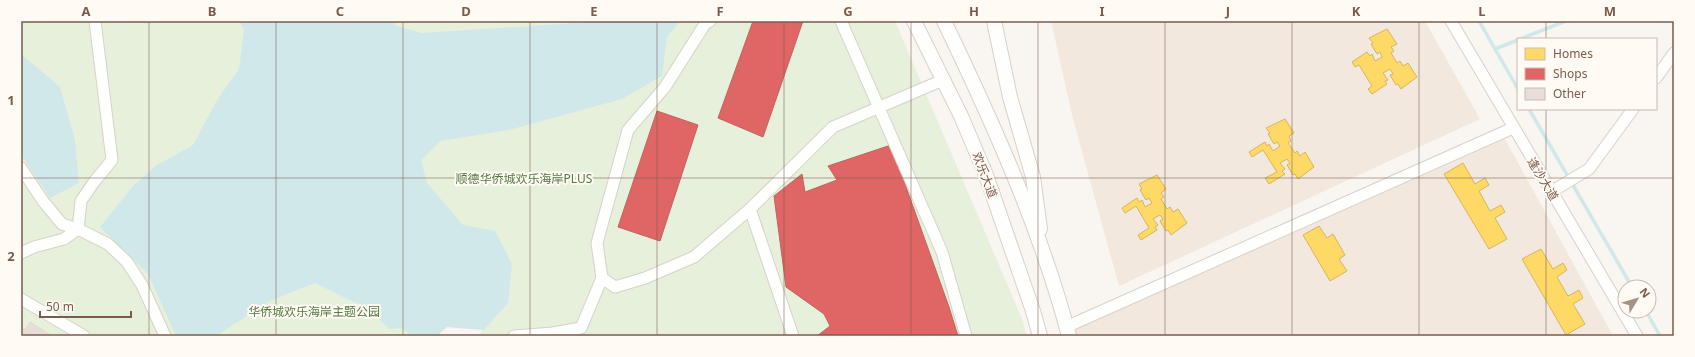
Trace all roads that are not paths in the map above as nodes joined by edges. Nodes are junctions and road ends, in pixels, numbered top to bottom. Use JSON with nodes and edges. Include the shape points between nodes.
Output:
{"nodes":[{"id":1,"x":95,"y":21,"type":"edge"},
{"id":2,"x":710,"y":21,"type":"edge"},
{"id":3,"x":841,"y":21,"type":"edge"},
{"id":4,"x":914,"y":21,"type":"edge"},
{"id":5,"x":944,"y":21,"type":"edge"},
{"id":6,"x":994,"y":21,"type":"edge"},
{"id":7,"x":1451,"y":21,"type":"edge"},
{"id":8,"x":1674,"y":53,"type":"edge"},
{"id":9,"x":1657,"y":77,"type":"edge"},
{"id":10,"x":943,"y":80,"type":"junction"},
{"id":11,"x":878,"y":108,"type":"junction"},
{"id":12,"x":1632,"y":110,"type":"edge"},
{"id":13,"x":1513,"y":128,"type":"junction"},
{"id":14,"x":21,"y":168,"type":"edge"},
{"id":15,"x":1555,"y":190,"type":"junction"},
{"id":16,"x":750,"y":209,"type":"junction"},
{"id":17,"x":78,"y":229,"type":"junction"},
{"id":18,"x":1043,"y":251,"type":"junction"},
{"id":19,"x":21,"y":253,"type":"edge"},
{"id":20,"x":602,"y":278,"type":"junction"},
{"id":21,"x":21,"y":299,"type":"edge"},
{"id":22,"x":1068,"y":332,"type":"edge"},
{"id":23,"x":84,"y":336,"type":"edge"},
{"id":24,"x":165,"y":336,"type":"edge"},
{"id":25,"x":514,"y":336,"type":"edge"},
{"id":26,"x":793,"y":336,"type":"edge"},
{"id":27,"x":966,"y":336,"type":"edge"},
{"id":28,"x":1040,"y":336,"type":"edge"},
{"id":29,"x":1637,"y":336,"type":"edge"}],
"edges":[{"from":1,"to":17,"type":"street","via":[[112,160],[81,201]]},
{"from":2,"to":20,"type":"street","via":[[705,24],[665,87],[628,130],[597,243]]},
{"from":3,"to":11,"type":"street"},
{"from":4,"to":10,"type":"street","name":"欢乐大道"},
{"from":5,"to":18,"type":"street","name":"欢乐大道","via":[[976,88]]},
{"from":6,"to":18,"type":"street","via":[[1010,97],[1033,177]]},
{"from":7,"to":13,"type":"street","name":"逢沙大道"},
{"from":8,"to":9,"type":"street"},
{"from":10,"to":11,"type":"street"},
{"from":10,"to":28,"type":"street","name":"欢乐大道","via":[[986,175]]},
{"from":11,"to":16,"type":"street","via":[[833,127]]},
{"from":11,"to":27,"type":"street","via":[[942,252]]},
{"from":12,"to":15,"type":"street","via":[[1589,169]]},
{"from":13,"to":15,"type":"street","name":"逢沙大道"},
{"from":13,"to":22,"type":"street"},
{"from":14,"to":17,"type":"street","via":[[62,224]]},
{"from":15,"to":29,"type":"street","name":"逢沙大道"},
{"from":16,"to":20,"type":"street","via":[[694,257],[645,278],[615,287]]},
{"from":16,"to":26,"type":"street"},
{"from":17,"to":19,"type":"street","via":[[64,239]]},
{"from":17,"to":24,"type":"street","via":[[108,244],[127,262],[142,285]]},
{"from":18,"to":22,"type":"street","name":"欢乐大道"},
{"from":20,"to":25,"type":"street","via":[[581,328]]},
{"from":21,"to":23,"type":"street"}]}
